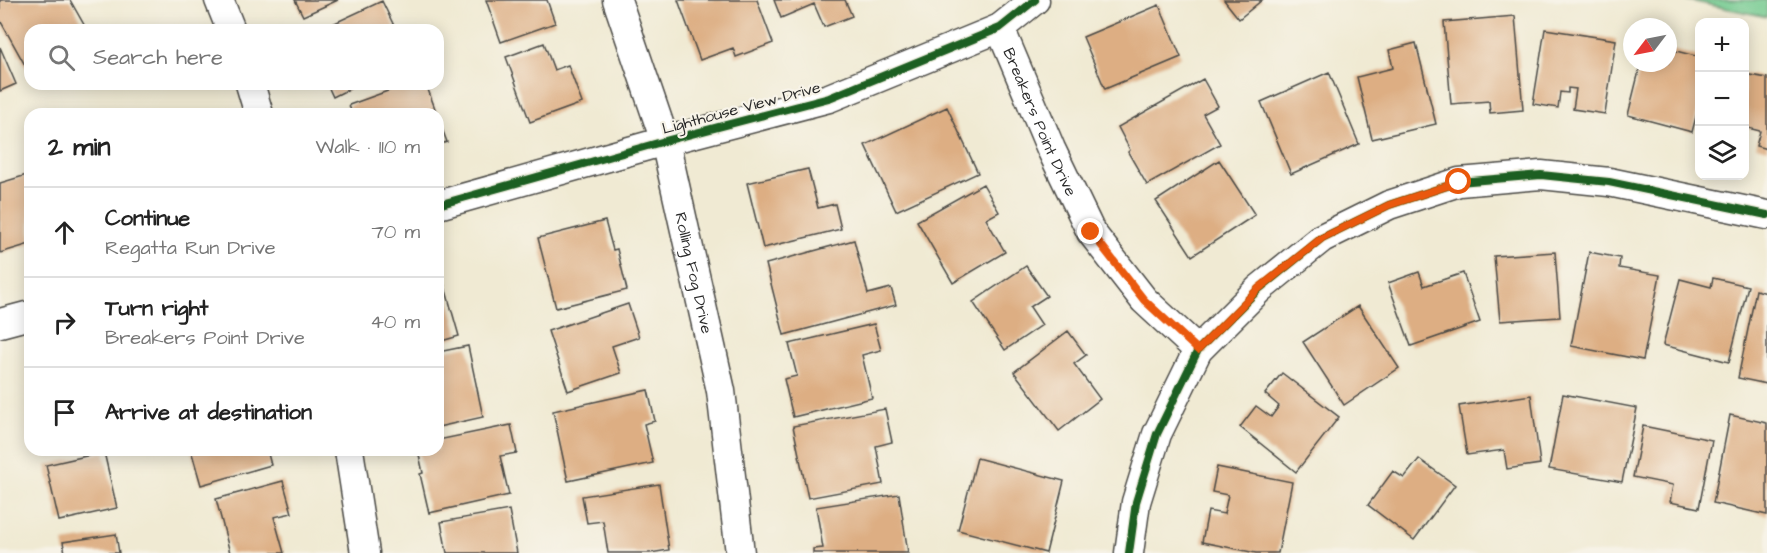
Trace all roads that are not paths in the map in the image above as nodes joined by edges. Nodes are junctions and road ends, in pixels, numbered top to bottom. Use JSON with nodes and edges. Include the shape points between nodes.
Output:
{"nodes":[{"id":1,"x":219,"y":0,"type":"edge"},
{"id":2,"x":617,"y":0,"type":"edge"},
{"id":3,"x":1035,"y":0,"type":"edge"},
{"id":4,"x":229,"y":24,"type":"edge"},
{"id":5,"x":1000,"y":28,"type":"junction"},
{"id":6,"x":252,"y":90,"type":"edge"},
{"id":7,"x":257,"y":108,"type":"edge"},
{"id":8,"x":665,"y":141,"type":"junction"},
{"id":9,"x":444,"y":203,"type":"edge"},
{"id":10,"x":1767,"y":215,"type":"edge"},
{"id":11,"x":24,"y":317,"type":"edge"},
{"id":12,"x":0,"y":323,"type":"edge"},
{"id":13,"x":1198,"y":350,"type":"junction"},
{"id":14,"x":349,"y":456,"type":"edge"},
{"id":15,"x":365,"y":553,"type":"edge"},
{"id":16,"x":740,"y":553,"type":"edge"},
{"id":17,"x":1129,"y":553,"type":"edge"}],
"edges":[{"from":1,"to":4,"type":"street"},
{"from":2,"to":8,"type":"street","name":"Rolling Fog Drive"},
{"from":3,"to":5,"type":"street","name":"Lighthouse View Drive"},
{"from":5,"to":8,"type":"street","name":"Lighthouse View Drive","via":[[829,98]]},
{"from":5,"to":13,"type":"street","name":"Breakers Point Drive","via":[[1091,232],[1144,300]]},
{"from":6,"to":7,"type":"street"},
{"from":8,"to":9,"type":"street","name":"Lighthouse View Drive"},
{"from":8,"to":16,"type":"street","name":"Rolling Fog Drive","via":[[721,391]]},
{"from":10,"to":13,"type":"street","via":[[1609,182],[1541,175],[1459,182],[1389,205],[1322,238],[1258,289]]},
{"from":11,"to":12,"type":"street"},
{"from":13,"to":17,"type":"street","via":[[1157,434],[1136,502]]},
{"from":14,"to":15,"type":"street"}]}
